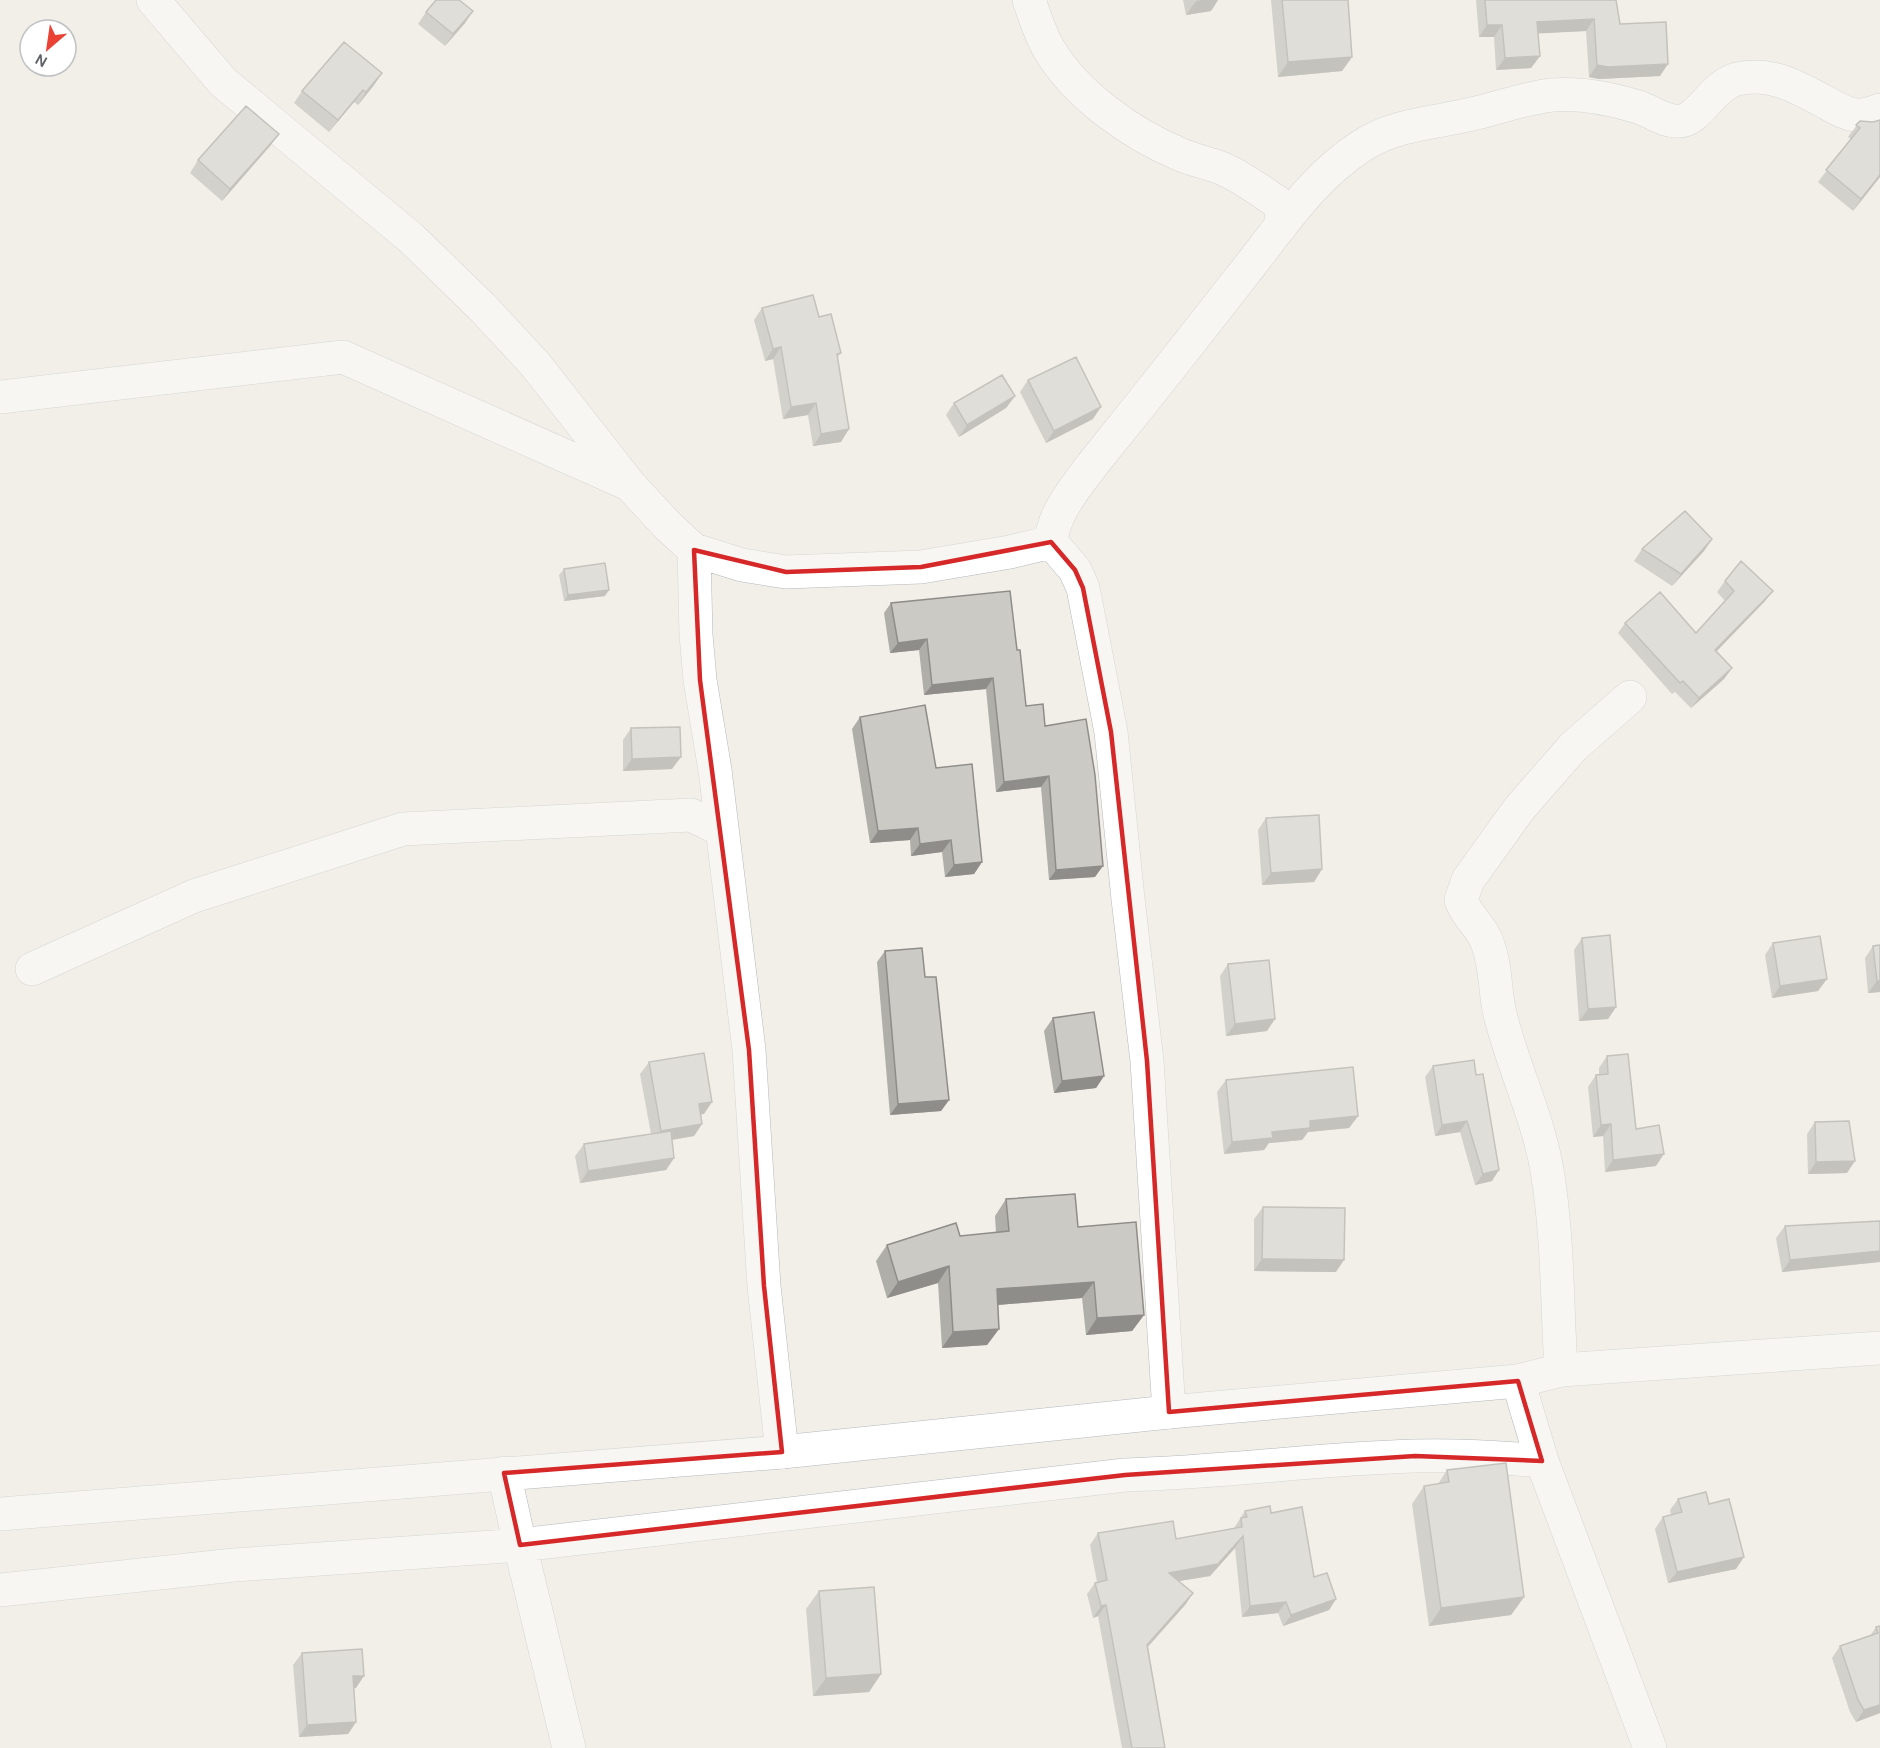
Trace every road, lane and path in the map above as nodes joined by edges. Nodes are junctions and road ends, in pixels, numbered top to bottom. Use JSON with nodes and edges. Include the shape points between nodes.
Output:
{"nodes":[{"id":1,"x":153,"y":0,"type":"edge"},
{"id":2,"x":1029,"y":0,"type":"edge"},
{"id":3,"x":1880,"y":110,"type":"edge"},
{"id":4,"x":1280,"y":227,"type":"junction"},
{"id":5,"x":0,"y":397,"type":"edge"},
{"id":6,"x":629,"y":484,"type":"junction"},
{"id":7,"x":1051,"y":542,"type":"junction"},
{"id":8,"x":694,"y":550,"type":"junction"},
{"id":9,"x":1630,"y":697,"type":"dead end"},
{"id":10,"x":722,"y":830,"type":"junction"},
{"id":11,"x":32,"y":969,"type":"dead end"},
{"id":12,"x":1880,"y":1348,"type":"edge"},
{"id":13,"x":1561,"y":1370,"type":"junction"},
{"id":14,"x":1518,"y":1381,"type":"junction"},
{"id":15,"x":1169,"y":1412,"type":"junction"},
{"id":16,"x":782,"y":1452,"type":"junction"},
{"id":17,"x":1542,"y":1461,"type":"junction"},
{"id":18,"x":504,"y":1473,"type":"junction"},
{"id":19,"x":0,"y":1514,"type":"edge"},
{"id":20,"x":520,"y":1545,"type":"junction"},
{"id":21,"x":0,"y":1590,"type":"edge"},
{"id":22,"x":569,"y":1748,"type":"edge"},
{"id":23,"x":1650,"y":1748,"type":"edge"}],
"edges":[{"from":1,"to":6,"type":"street","via":[[223,82],[411,238],[482,307],[535,364]]},
{"from":2,"to":4,"type":"street","via":[[1049,51],[1096,104],[1161,146],[1223,169],[1257,188],[1283,207]]},
{"from":3,"to":4,"type":"street","via":[[1846,113],[1786,82],[1751,77],[1726,83],[1688,119],[1679,122],[1618,102],[1554,95],[1534,98],[1384,133],[1334,167]]},
{"from":4,"to":7,"type":"street","via":[[1092,465],[1064,505]]},
{"from":5,"to":6,"type":"street","via":[[343,357]]},
{"from":6,"to":8,"type":"street"},
{"from":7,"to":8,"type":"street","via":[[921,567],[786,572],[742,565]]},
{"from":7,"to":15,"type":"street","via":[[1075,570],[1083,588],[1111,732],[1147,1061]]},
{"from":8,"to":10,"type":"street","via":[[700,680]]},
{"from":9,"to":13,"type":"street","via":[[1573,747],[1519,809],[1468,880],[1461,900],[1487,942],[1501,1018],[1547,1171]]},
{"from":10,"to":11,"type":"street","via":[[690,815],[403,829],[194,896]]},
{"from":10,"to":16,"type":"street","via":[[749,1050],[764,1286]]},
{"from":12,"to":13,"type":"street"},
{"from":13,"to":14,"type":"street"},
{"from":14,"to":15,"type":"street"},
{"from":14,"to":17,"type":"street"},
{"from":15,"to":16,"type":"street"},
{"from":16,"to":18,"type":"street"},
{"from":17,"to":20,"type":"street","via":[[1415,1456],[1125,1475]]},
{"from":17,"to":23,"type":"street"},
{"from":18,"to":19,"type":"street"},
{"from":18,"to":20,"type":"street"},
{"from":20,"to":21,"type":"street","via":[[234,1565]]},
{"from":20,"to":22,"type":"street"}]}
